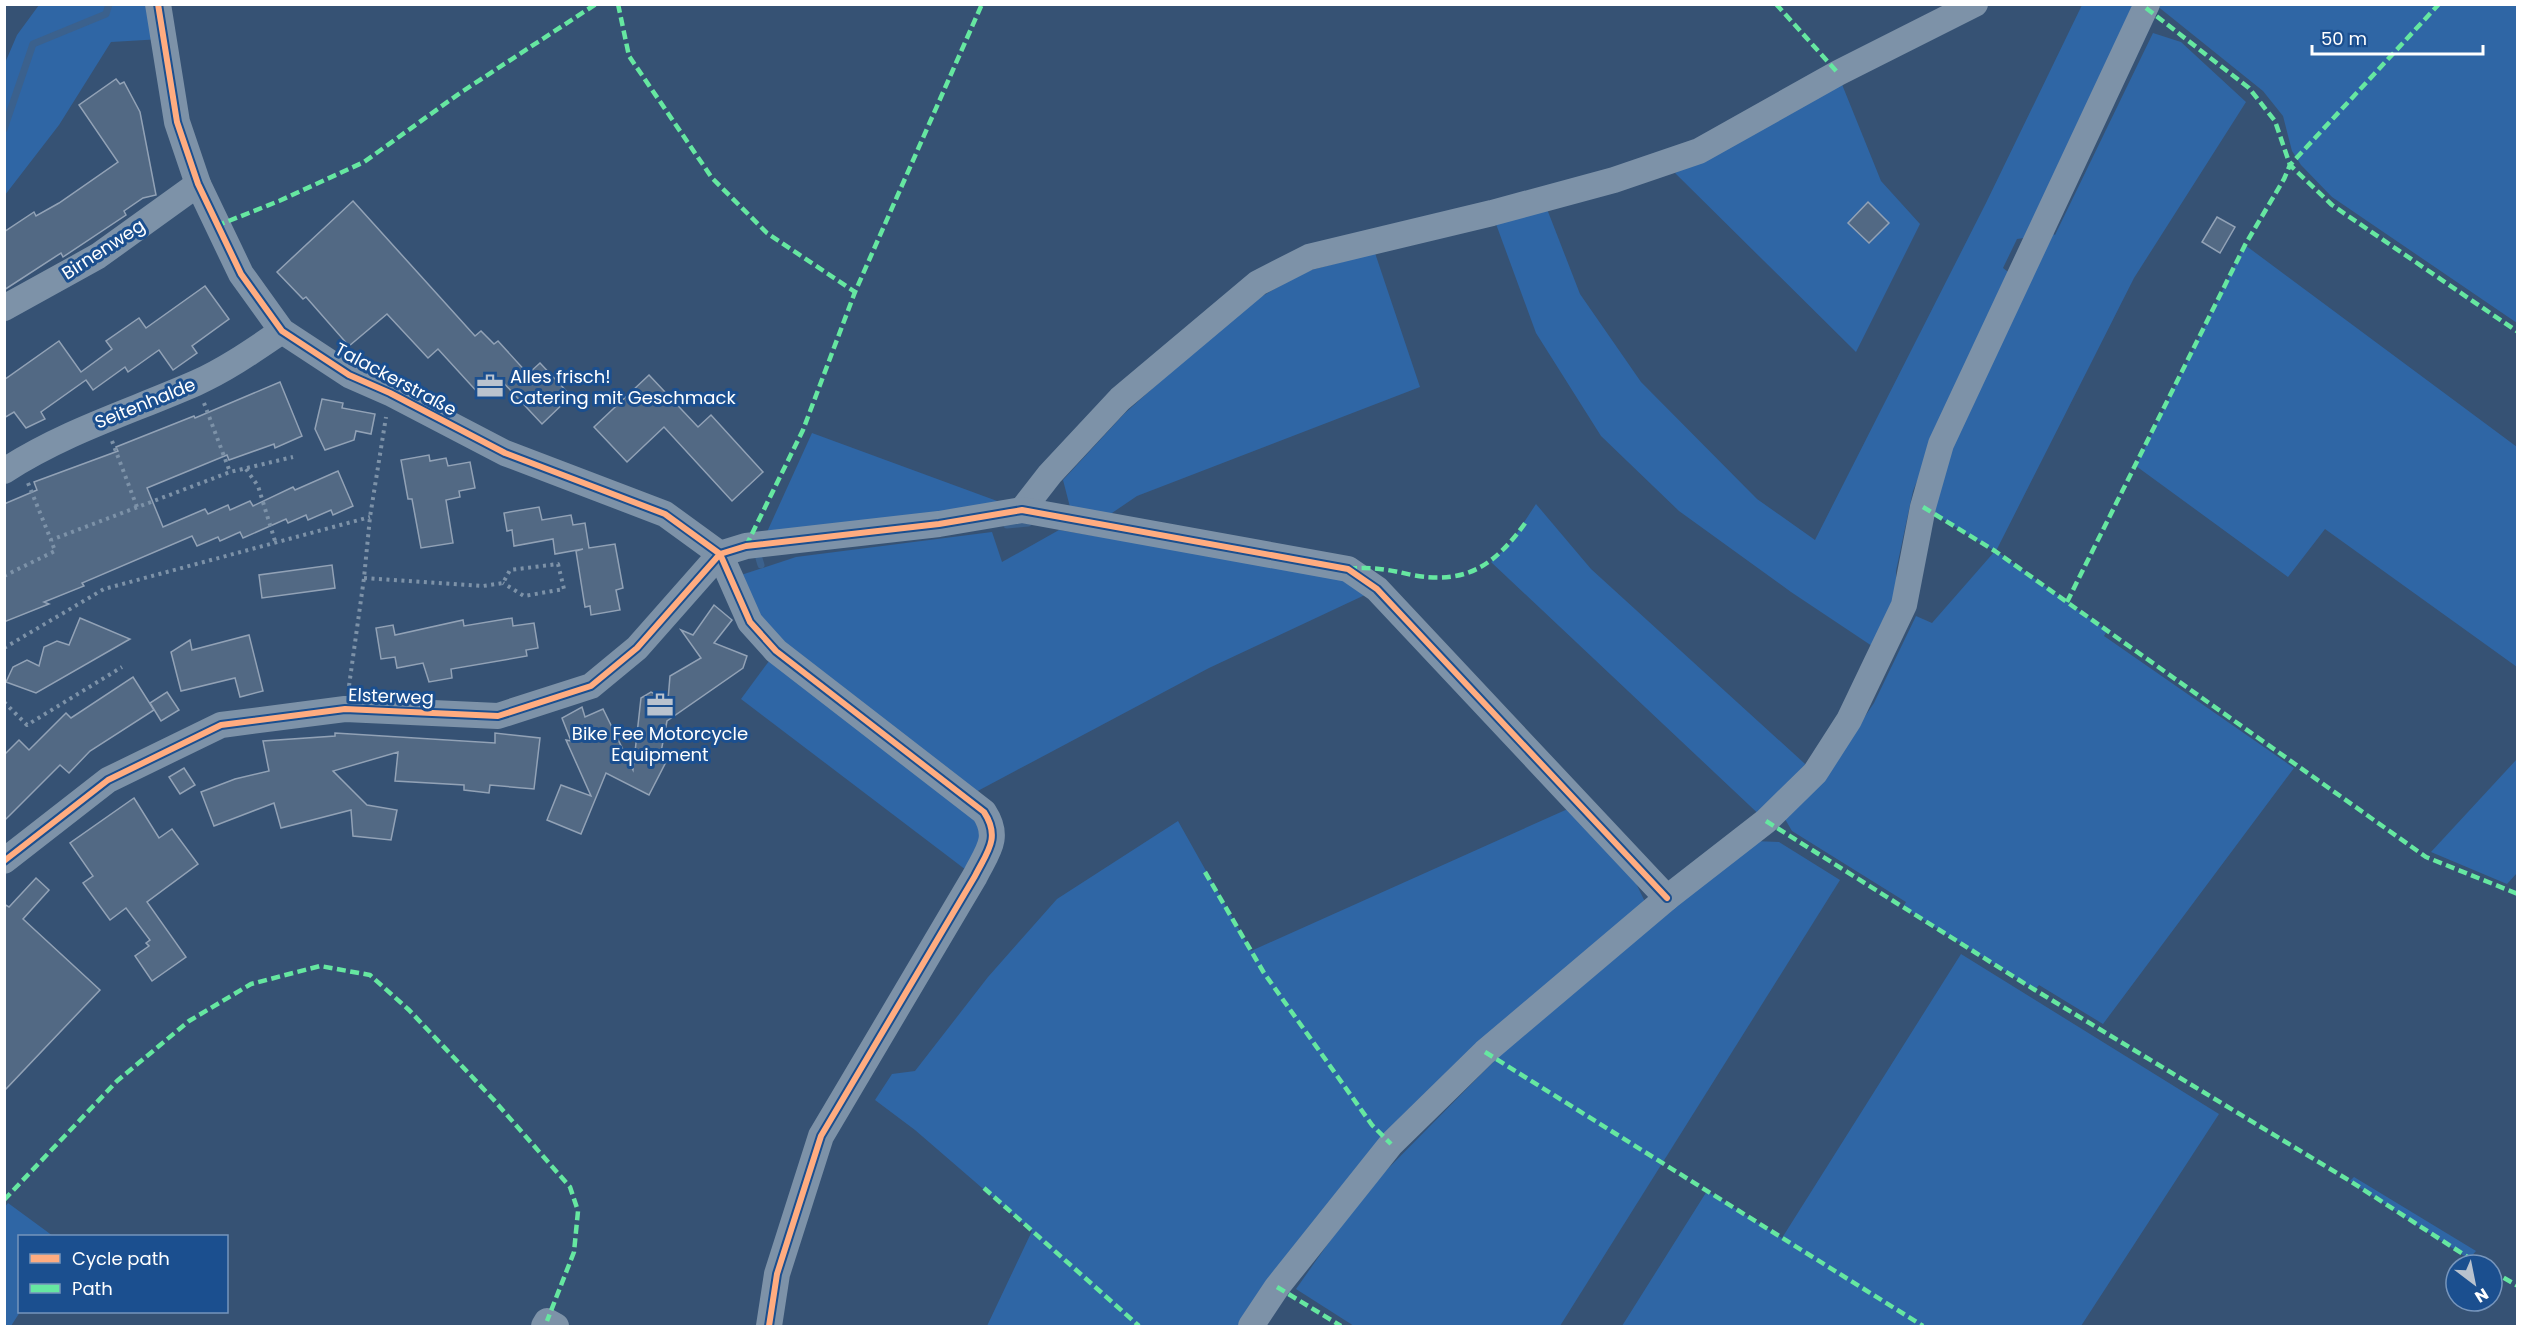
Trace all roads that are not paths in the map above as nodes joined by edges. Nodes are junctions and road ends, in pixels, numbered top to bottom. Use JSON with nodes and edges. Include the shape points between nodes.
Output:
{"nodes":[{"id":1,"x":158,"y":4,"type":"edge"},
{"id":2,"x":1975,"y":4,"type":"edge"},
{"id":3,"x":2145,"y":6,"type":"edge"},
{"id":4,"x":198,"y":184,"type":"junction"},
{"id":5,"x":4,"y":308,"type":"edge"},
{"id":6,"x":282,"y":331,"type":"junction"},
{"id":7,"x":12,"y":466,"type":"edge"},
{"id":8,"x":1022,"y":510,"type":"junction"},
{"id":9,"x":720,"y":554,"type":"junction"},
{"id":10,"x":4,"y":861,"type":"edge"},
{"id":11,"x":1667,"y":898,"type":"junction"},
{"id":12,"x":544,"y":1326,"type":"edge"},
{"id":13,"x":556,"y":1326,"type":"edge"},
{"id":14,"x":769,"y":1326,"type":"edge"},
{"id":15,"x":1251,"y":1326,"type":"edge"}],
"edges":[{"from":1,"to":4,"type":"street","name":"Talackerstraße","via":[[177,122]]},
{"from":2,"to":8,"type":"street","via":[[1838,73],[1699,150],[1614,180],[1309,257],[1258,283],[1120,399]]},
{"from":3,"to":11,"type":"street","via":[[1941,444],[1923,507],[1904,605],[1849,720],[1815,773],[1766,821]]},
{"from":4,"to":5,"type":"street","name":"Birnenweg","via":[[98,256]]},
{"from":4,"to":6,"type":"street","name":"Talackerstraße","via":[[241,274]]},
{"from":6,"to":7,"type":"street","name":"Seitenhalde","via":[[240,360],[53,441]]},
{"from":6,"to":9,"type":"street","name":"Talackerstraße","via":[[349,375],[505,453],[664,514]]},
{"from":8,"to":9,"type":"street","via":[[939,524],[746,546]]},
{"from":8,"to":11,"type":"street","via":[[1348,569],[1377,589]]},
{"from":9,"to":10,"type":"street","name":"Elsterweg","via":[[637,648],[591,686],[498,716],[345,709],[220,725],[108,780]]},
{"from":9,"to":14,"type":"street","via":[[750,622],[776,651],[984,812],[992,824],[992,841],[975,876],[821,1136],[777,1274]]},
{"from":11,"to":15,"type":"street","via":[[1485,1052],[1391,1144],[1277,1287]]},
{"from":12,"to":13,"type":"street","via":[[547,1321]]}]}
